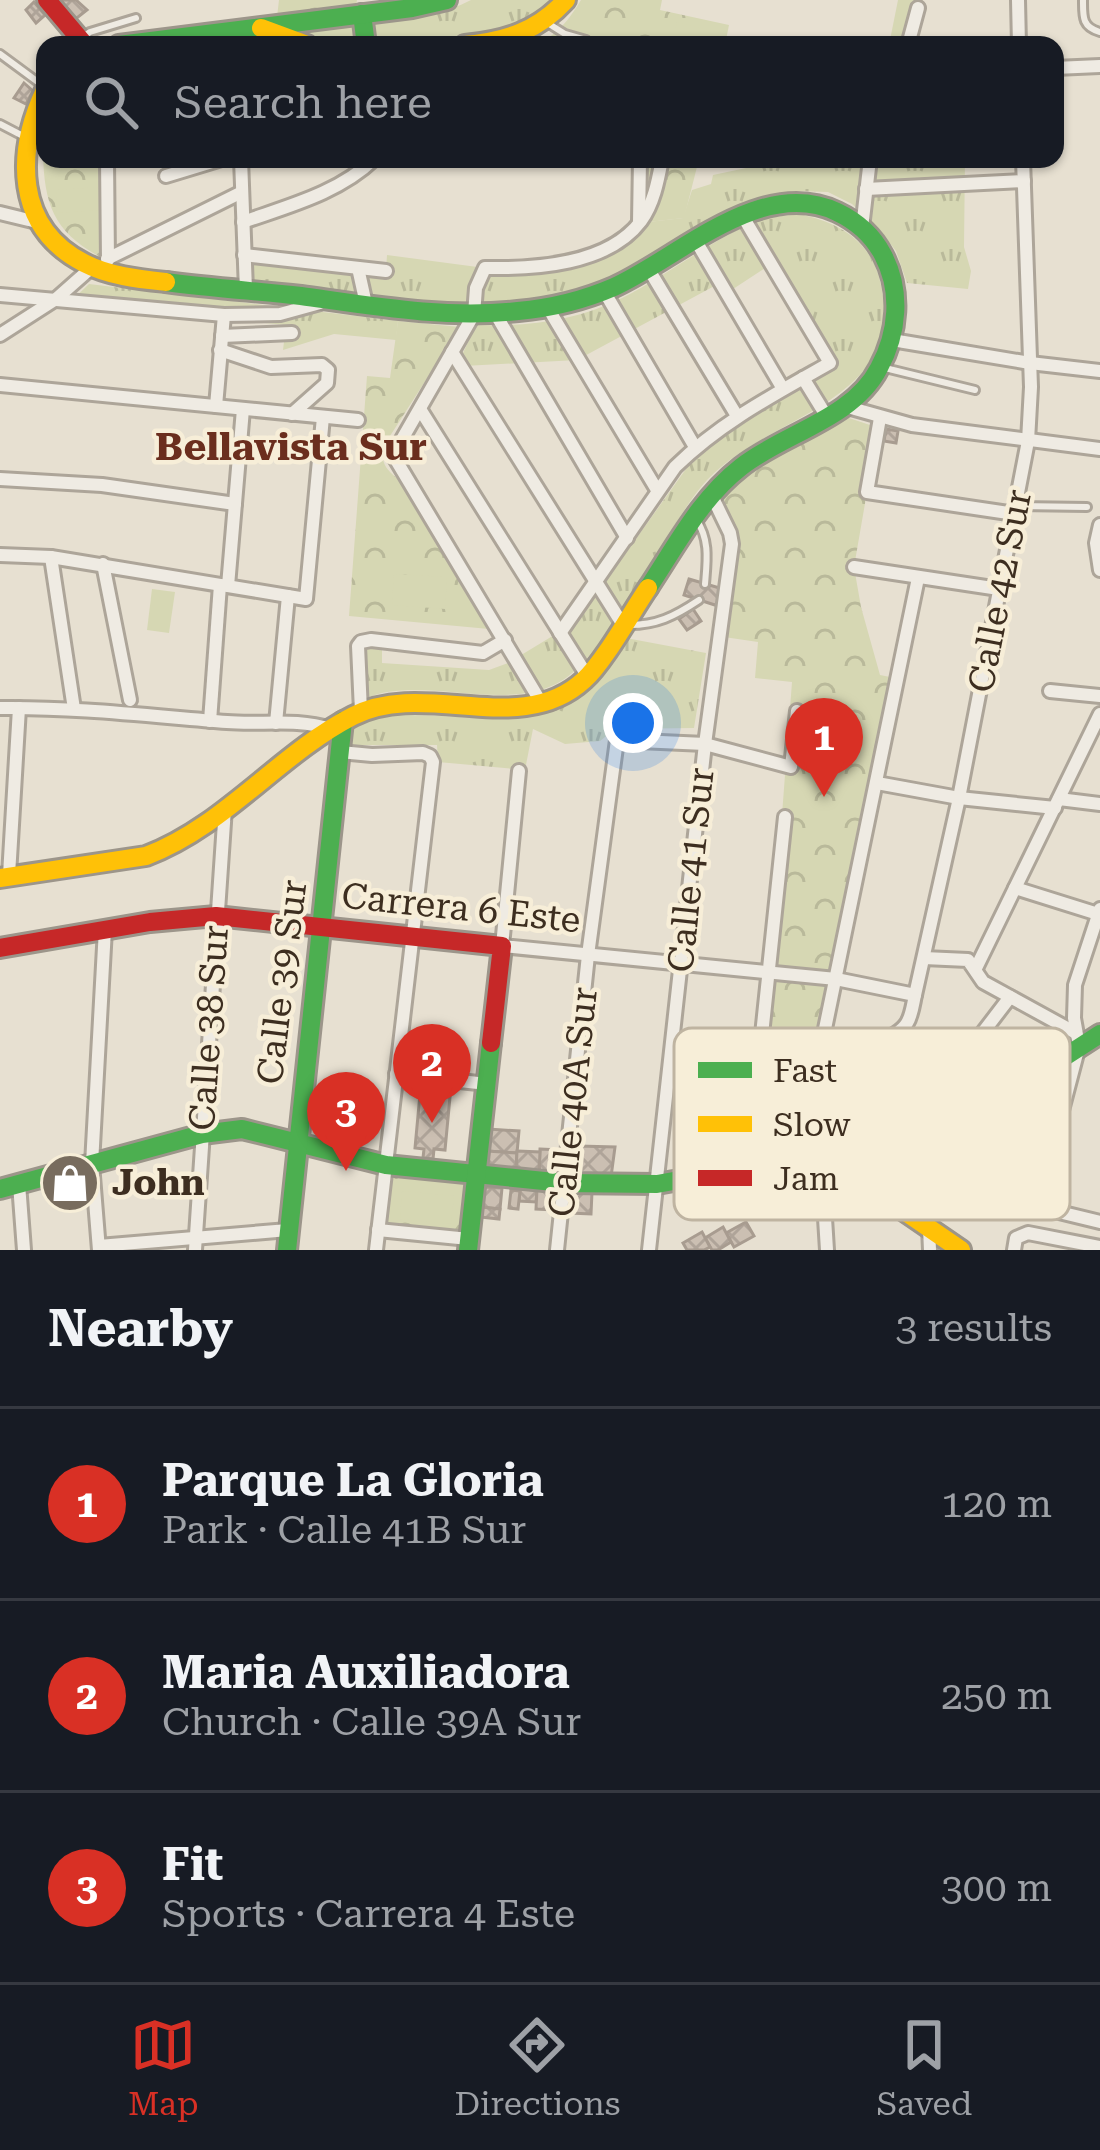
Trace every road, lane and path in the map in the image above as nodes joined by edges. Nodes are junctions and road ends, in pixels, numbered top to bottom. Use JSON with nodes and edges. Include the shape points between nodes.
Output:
{"nodes":[{"id":1,"x":47,"y":0,"type":"edge"},
{"id":2,"x":447,"y":0,"type":"edge"},
{"id":3,"x":566,"y":0,"type":"edge"},
{"id":4,"x":1018,"y":0,"type":"edge"},
{"id":5,"x":1083,"y":0,"type":"edge"},
{"id":6,"x":363,"y":7,"type":"edge"},
{"id":7,"x":918,"y":8,"type":"dead end"},
{"id":8,"x":136,"y":18,"type":"dead end"},
{"id":9,"x":545,"y":22,"type":"junction"},
{"id":10,"x":1100,"y":32,"type":"edge"},
{"id":11,"x":244,"y":33,"type":"edge"},
{"id":12,"x":78,"y":36,"type":"edge"},
{"id":13,"x":87,"y":36,"type":"edge"},
{"id":14,"x":213,"y":36,"type":"edge"},
{"id":15,"x":521,"y":36,"type":"edge"},
{"id":16,"x":572,"y":36,"type":"edge"},
{"id":17,"x":910,"y":36,"type":"edge"},
{"id":18,"x":1018,"y":36,"type":"edge"},
{"id":19,"x":0,"y":54,"type":"edge"},
{"id":20,"x":1100,"y":67,"type":"edge"},
{"id":21,"x":1064,"y":68,"type":"edge"},
{"id":22,"x":36,"y":82,"type":"edge"},
{"id":23,"x":36,"y":111,"type":"edge"},
{"id":24,"x":0,"y":124,"type":"edge"},
{"id":25,"x":25,"y":137,"type":"junction"},
{"id":26,"x":106,"y":168,"type":"edge"},
{"id":27,"x":192,"y":168,"type":"edge"},
{"id":28,"x":242,"y":168,"type":"edge"},
{"id":29,"x":363,"y":168,"type":"edge"},
{"id":30,"x":640,"y":168,"type":"edge"},
{"id":31,"x":660,"y":168,"type":"edge"},
{"id":32,"x":869,"y":168,"type":"edge"},
{"id":33,"x":1023,"y":168,"type":"edge"},
{"id":34,"x":166,"y":176,"type":"dead end"},
{"id":35,"x":1024,"y":181,"type":"junction"},
{"id":36,"x":866,"y":189,"type":"junction"},
{"id":37,"x":242,"y":192,"type":"junction"},
{"id":38,"x":0,"y":213,"type":"edge"},
{"id":39,"x":742,"y":215,"type":"junction"},
{"id":40,"x":244,"y":222,"type":"junction"},
{"id":41,"x":41,"y":223,"type":"junction"},
{"id":42,"x":639,"y":223,"type":"junction"},
{"id":43,"x":862,"y":228,"type":"junction"},
{"id":44,"x":696,"y":241,"type":"junction"},
{"id":45,"x":244,"y":255,"type":"junction"},
{"id":46,"x":102,"y":267,"type":"junction"},
{"id":47,"x":358,"y":268,"type":"junction"},
{"id":48,"x":648,"y":268,"type":"junction"},
{"id":49,"x":386,"y":271,"type":"dead end"},
{"id":50,"x":245,"y":290,"type":"junction"},
{"id":51,"x":604,"y":291,"type":"junction"},
{"id":52,"x":0,"y":295,"type":"edge"},
{"id":53,"x":56,"y":299,"type":"junction"},
{"id":54,"x":329,"y":300,"type":"junction"},
{"id":55,"x":366,"y":304,"type":"junction"},
{"id":56,"x":548,"y":308,"type":"junction"},
{"id":57,"x":495,"y":313,"type":"junction"},
{"id":58,"x":474,"y":314,"type":"junction"},
{"id":59,"x":224,"y":315,"type":"junction"},
{"id":60,"x":292,"y":333,"type":"dead end"},
{"id":61,"x":0,"y":334,"type":"edge"},
{"id":62,"x":892,"y":340,"type":"junction"},
{"id":63,"x":221,"y":343,"type":"junction"},
{"id":64,"x":452,"y":352,"type":"junction"},
{"id":65,"x":1030,"y":363,"type":"junction"},
{"id":66,"x":881,"y":367,"type":"junction"},
{"id":67,"x":1100,"y":371,"type":"edge"},
{"id":68,"x":803,"y":378,"type":"junction"},
{"id":69,"x":0,"y":385,"type":"edge"},
{"id":70,"x":783,"y":389,"type":"junction"},
{"id":71,"x":974,"y":390,"type":"dead end"},
{"id":72,"x":216,"y":406,"type":"junction"},
{"id":73,"x":243,"y":409,"type":"junction"},
{"id":74,"x":420,"y":409,"type":"junction"},
{"id":75,"x":836,"y":411,"type":"junction"},
{"id":76,"x":292,"y":414,"type":"junction"},
{"id":77,"x":737,"y":416,"type":"junction"},
{"id":78,"x":323,"y":417,"type":"junction"},
{"id":79,"x":880,"y":418,"type":"junction"},
{"id":80,"x":358,"y":420,"type":"dead end"},
{"id":81,"x":1028,"y":441,"type":"junction"},
{"id":82,"x":695,"y":447,"type":"junction"},
{"id":83,"x":1100,"y":449,"type":"edge"},
{"id":84,"x":0,"y":479,"type":"edge"},
{"id":85,"x":657,"y":490,"type":"junction"},
{"id":86,"x":711,"y":494,"type":"junction"},
{"id":87,"x":235,"y":504,"type":"junction"},
{"id":88,"x":1087,"y":507,"type":"dead end"},
{"id":89,"x":1016,"y":510,"type":"junction"},
{"id":90,"x":695,"y":518,"type":"junction"},
{"id":91,"x":1100,"y":525,"type":"edge"},
{"id":92,"x":627,"y":538,"type":"junction"},
{"id":93,"x":1098,"y":554,"type":"edge"},
{"id":94,"x":0,"y":555,"type":"edge"},
{"id":95,"x":51,"y":556,"type":"junction"},
{"id":96,"x":103,"y":564,"type":"junction"},
{"id":97,"x":854,"y":567,"type":"dead end"},
{"id":98,"x":1100,"y":570,"type":"edge"},
{"id":99,"x":918,"y":578,"type":"junction"},
{"id":100,"x":596,"y":582,"type":"junction"},
{"id":101,"x":705,"y":584,"type":"dead end"},
{"id":102,"x":224,"y":586,"type":"junction"},
{"id":103,"x":999,"y":590,"type":"junction"},
{"id":104,"x":289,"y":596,"type":"junction"},
{"id":105,"x":699,"y":600,"type":"dead end"},
{"id":106,"x":623,"y":626,"type":"junction"},
{"id":107,"x":560,"y":632,"type":"junction"},
{"id":108,"x":505,"y":640,"type":"junction"},
{"id":109,"x":588,"y":677,"type":"junction"},
{"id":110,"x":1050,"y":691,"type":"dead end"},
{"id":111,"x":1100,"y":696,"type":"edge"},
{"id":112,"x":130,"y":700,"type":"dead end"},
{"id":113,"x":542,"y":704,"type":"junction"},
{"id":114,"x":0,"y":708,"type":"edge"},
{"id":115,"x":19,"y":708,"type":"junction"},
{"id":116,"x":74,"y":709,"type":"junction"},
{"id":117,"x":796,"y":711,"type":"dead end"},
{"id":118,"x":1100,"y":714,"type":"edge"},
{"id":119,"x":210,"y":721,"type":"junction"},
{"id":120,"x":345,"y":721,"type":"junction"},
{"id":121,"x":276,"y":723,"type":"junction"},
{"id":122,"x":705,"y":745,"type":"junction"},
{"id":123,"x":340,"y":752,"type":"junction"},
{"id":124,"x":519,"y":771,"type":"dead end"},
{"id":125,"x":877,"y":783,"type":"junction"},
{"id":126,"x":959,"y":799,"type":"junction"},
{"id":127,"x":1057,"y":804,"type":"junction"},
{"id":128,"x":1100,"y":804,"type":"edge"},
{"id":129,"x":225,"y":806,"type":"junction"},
{"id":130,"x":785,"y":817,"type":"dead end"},
{"id":131,"x":4,"y":877,"type":"edge"},
{"id":132,"x":1015,"y":888,"type":"junction"},
{"id":133,"x":1099,"y":911,"type":"edge"},
{"id":134,"x":216,"y":916,"type":"junction"},
{"id":135,"x":323,"y":926,"type":"junction"},
{"id":136,"x":105,"y":929,"type":"junction"},
{"id":137,"x":413,"y":936,"type":"junction"},
{"id":138,"x":502,"y":946,"type":"junction"},
{"id":139,"x":0,"y":948,"type":"edge"},
{"id":140,"x":589,"y":955,"type":"junction"},
{"id":141,"x":924,"y":958,"type":"junction"},
{"id":142,"x":681,"y":964,"type":"junction"},
{"id":143,"x":976,"y":968,"type":"junction"},
{"id":144,"x":769,"y":973,"type":"junction"},
{"id":145,"x":836,"y":979,"type":"junction"},
{"id":146,"x":915,"y":995,"type":"junction"},
{"id":147,"x":1010,"y":998,"type":"junction"},
{"id":148,"x":674,"y":1028,"type":"edge"},
{"id":149,"x":674,"y":1028,"type":"edge"},
{"id":150,"x":763,"y":1028,"type":"edge"},
{"id":151,"x":829,"y":1028,"type":"edge"},
{"id":152,"x":903,"y":1028,"type":"edge"},
{"id":153,"x":987,"y":1028,"type":"edge"},
{"id":154,"x":1059,"y":1028,"type":"edge"},
{"id":155,"x":1100,"y":1034,"type":"edge"},
{"id":156,"x":1070,"y":1035,"type":"edge"},
{"id":157,"x":1078,"y":1040,"type":"junction"},
{"id":158,"x":1070,"y":1049,"type":"edge"},
{"id":159,"x":1070,"y":1072,"type":"edge"},
{"id":160,"x":396,"y":1074,"type":"junction"},
{"id":161,"x":487,"y":1084,"type":"junction"},
{"id":162,"x":202,"y":1134,"type":"junction"},
{"id":163,"x":297,"y":1141,"type":"junction"},
{"id":164,"x":92,"y":1165,"type":"junction"},
{"id":165,"x":386,"y":1165,"type":"junction"},
{"id":166,"x":476,"y":1176,"type":"junction"},
{"id":167,"x":674,"y":1182,"type":"edge"},
{"id":168,"x":564,"y":1183,"type":"junction"},
{"id":169,"x":657,"y":1184,"type":"junction"},
{"id":170,"x":10,"y":1186,"type":"edge"},
{"id":171,"x":1070,"y":1213,"type":"edge"},
{"id":172,"x":1100,"y":1218,"type":"edge"},
{"id":173,"x":825,"y":1220,"type":"edge"},
{"id":174,"x":916,"y":1220,"type":"edge"},
{"id":175,"x":928,"y":1228,"type":"junction"},
{"id":176,"x":379,"y":1230,"type":"junction"},
{"id":177,"x":287,"y":1240,"type":"edge"},
{"id":178,"x":196,"y":1244,"type":"edge"},
{"id":179,"x":468,"y":1244,"type":"edge"},
{"id":180,"x":99,"y":1248,"type":"edge"},
{"id":181,"x":1097,"y":1248,"type":"edge"},
{"id":182,"x":24,"y":1250,"type":"edge"},
{"id":183,"x":376,"y":1250,"type":"edge"},
{"id":184,"x":556,"y":1250,"type":"edge"},
{"id":185,"x":649,"y":1250,"type":"edge"},
{"id":186,"x":827,"y":1250,"type":"edge"},
{"id":187,"x":930,"y":1250,"type":"edge"},
{"id":188,"x":961,"y":1250,"type":"edge"},
{"id":189,"x":1014,"y":1250,"type":"edge"}],
"edges":[{"from":1,"to":12,"type":"street"},
{"from":2,"to":6,"type":"street"},
{"from":3,"to":9,"type":"street"},
{"from":4,"to":18,"type":"street"},
{"from":5,"to":10,"type":"lane","via":[[1086,25]]},
{"from":6,"to":11,"type":"street"},
{"from":7,"to":17,"type":"street"},
{"from":8,"to":13,"type":"lane"},
{"from":9,"to":15,"type":"street"},
{"from":9,"to":16,"type":"lane"},
{"from":11,"to":14,"type":"street"},
{"from":19,"to":22,"type":"lane"},
{"from":20,"to":21,"type":"street"},
{"from":23,"to":25,"type":"street"},
{"from":24,"to":25,"type":"lane"},
{"from":25,"to":41,"type":"street","via":[[24,178]]},
{"from":26,"to":46,"type":"street"},
{"from":27,"to":34,"type":"street"},
{"from":28,"to":37,"type":"street"},
{"from":29,"to":40,"type":"street"},
{"from":30,"to":42,"type":"street"},
{"from":31,"to":42,"type":"street"},
{"from":32,"to":36,"type":"street"},
{"from":33,"to":35,"type":"street","name":"Calle 42 Sur"},
{"from":35,"to":36,"type":"street"},
{"from":35,"to":65,"type":"street","name":"Calle 42 Sur"},
{"from":36,"to":43,"type":"street"},
{"from":37,"to":40,"type":"street"},
{"from":37,"to":46,"type":"street"},
{"from":38,"to":41,"type":"street"},
{"from":39,"to":43,"type":"street","via":[[808,202]]},
{"from":39,"to":44,"type":"street"},
{"from":39,"to":68,"type":"street","via":[[830,363]]},
{"from":40,"to":45,"type":"street"},
{"from":41,"to":46,"type":"street","via":[[65,250]]},
{"from":42,"to":58,"type":"street","via":[[609,246],[559,265],[485,268]]},
{"from":43,"to":62,"type":"street","via":[[892,281]]},
{"from":44,"to":48,"type":"street"},
{"from":44,"to":70,"type":"street"},
{"from":45,"to":47,"type":"street"},
{"from":45,"to":50,"type":"street"},
{"from":46,"to":50,"type":"street"},
{"from":46,"to":53,"type":"street"},
{"from":47,"to":49,"type":"street"},
{"from":47,"to":55,"type":"street"},
{"from":48,"to":51,"type":"street"},
{"from":48,"to":77,"type":"street"},
{"from":50,"to":54,"type":"street"},
{"from":51,"to":56,"type":"street"},
{"from":51,"to":82,"type":"street"},
{"from":52,"to":53,"type":"street"},
{"from":53,"to":59,"type":"street"},
{"from":53,"to":61,"type":"street"},
{"from":54,"to":55,"type":"street"},
{"from":54,"to":59,"type":"street","via":[[280,314]]},
{"from":55,"to":58,"type":"street"},
{"from":56,"to":57,"type":"street"},
{"from":56,"to":85,"type":"street"},
{"from":57,"to":58,"type":"street"},
{"from":57,"to":92,"type":"street"},
{"from":58,"to":64,"type":"street"},
{"from":59,"to":63,"type":"street"},
{"from":60,"to":63,"type":"street"},
{"from":62,"to":65,"type":"street"},
{"from":62,"to":66,"type":"street"},
{"from":63,"to":72,"type":"street"},
{"from":63,"to":76,"type":"street","via":[[271,367],[322,364],[327,383]]},
{"from":64,"to":74,"type":"street"},
{"from":64,"to":100,"type":"street"},
{"from":65,"to":67,"type":"street"},
{"from":65,"to":81,"type":"street","name":"Calle 42 Sur"},
{"from":66,"to":71,"type":"lane"},
{"from":66,"to":75,"type":"street"},
{"from":68,"to":70,"type":"street"},
{"from":68,"to":75,"type":"street"},
{"from":69,"to":72,"type":"street"},
{"from":70,"to":77,"type":"street"},
{"from":72,"to":73,"type":"street"},
{"from":73,"to":76,"type":"street"},
{"from":73,"to":87,"type":"street"},
{"from":74,"to":107,"type":"street"},
{"from":74,"to":108,"type":"street","via":[[393,455]]},
{"from":75,"to":79,"type":"street"},
{"from":75,"to":86,"type":"street","via":[[740,467]]},
{"from":76,"to":78,"type":"street"},
{"from":77,"to":82,"type":"street"},
{"from":78,"to":80,"type":"street"},
{"from":78,"to":104,"type":"street","via":[[306,598]]},
{"from":79,"to":81,"type":"street"},
{"from":79,"to":89,"type":"street","via":[[867,492]]},
{"from":81,"to":83,"type":"street"},
{"from":81,"to":89,"type":"street","name":"Calle 42 Sur"},
{"from":82,"to":85,"type":"street"},
{"from":84,"to":87,"type":"street"},
{"from":85,"to":92,"type":"street"},
{"from":86,"to":90,"type":"street"},
{"from":86,"to":122,"type":"street","name":"Calle 41 Sur","via":[[732,544]]},
{"from":87,"to":102,"type":"street"},
{"from":88,"to":89,"type":"lane"},
{"from":89,"to":103,"type":"street","name":"Calle 42 Sur"},
{"from":90,"to":101,"type":"lane","via":[[707,542]]},
{"from":90,"to":106,"type":"street"},
{"from":91,"to":93,"type":"street"},
{"from":92,"to":100,"type":"street"},
{"from":93,"to":98,"type":"street"},
{"from":94,"to":95,"type":"street"},
{"from":95,"to":96,"type":"street"},
{"from":95,"to":116,"type":"street"},
{"from":96,"to":102,"type":"street"},
{"from":96,"to":112,"type":"street"},
{"from":97,"to":99,"type":"street"},
{"from":99,"to":103,"type":"street"},
{"from":99,"to":125,"type":"street"},
{"from":100,"to":106,"type":"street"},
{"from":100,"to":107,"type":"street"},
{"from":102,"to":104,"type":"street"},
{"from":102,"to":119,"type":"street"},
{"from":103,"to":126,"type":"street","name":"Calle 42 Sur"},
{"from":104,"to":121,"type":"street"},
{"from":105,"to":106,"type":"lane","via":[[662,622]]},
{"from":106,"to":109,"type":"street"},
{"from":107,"to":109,"type":"street"},
{"from":108,"to":113,"type":"street"},
{"from":108,"to":120,"type":"street","name":"Calle 39 Sur","via":[[483,653],[361,642]]},
{"from":109,"to":113,"type":"street"},
{"from":110,"to":111,"type":"street"},
{"from":113,"to":120,"type":"street","via":[[397,703]]},
{"from":114,"to":115,"type":"street"},
{"from":115,"to":116,"type":"street"},
{"from":115,"to":131,"type":"street"},
{"from":116,"to":119,"type":"street"},
{"from":117,"to":122,"type":"street","via":[[791,767]]},
{"from":118,"to":127,"type":"street"},
{"from":119,"to":121,"type":"street"},
{"from":120,"to":121,"type":"street"},
{"from":120,"to":123,"type":"street","name":"Calle 39 Sur"},
{"from":120,"to":129,"type":"street"},
{"from":122,"to":140,"type":"street","name":"Calle 40A Sur","via":[[617,740]]},
{"from":122,"to":142,"type":"street","name":"Calle 41 Sur"},
{"from":123,"to":135,"type":"street","name":"Calle 39 Sur"},
{"from":123,"to":137,"type":"street","via":[[428,754],[433,762]]},
{"from":124,"to":138,"type":"street"},
{"from":125,"to":126,"type":"street"},
{"from":125,"to":145,"type":"street"},
{"from":126,"to":127,"type":"street"},
{"from":126,"to":141,"type":"street","name":"Calle 42 Sur"},
{"from":127,"to":128,"type":"street"},
{"from":127,"to":132,"type":"street"},
{"from":129,"to":131,"type":"street","via":[[156,853]]},
{"from":129,"to":134,"type":"street","name":"Calle 38 Sur"},
{"from":130,"to":144,"type":"street"},
{"from":132,"to":133,"type":"street"},
{"from":132,"to":143,"type":"street"},
{"from":133,"to":157,"type":"street","via":[[1076,985]]},
{"from":134,"to":135,"type":"street","name":"Carrera 6 Este"},
{"from":134,"to":136,"type":"street","name":"Carrera 6 Este"},
{"from":134,"to":162,"type":"street","name":"Calle 38 Sur"},
{"from":135,"to":137,"type":"street","name":"Carrera 6 Este"},
{"from":135,"to":163,"type":"street","name":"Calle 39 Sur"},
{"from":136,"to":139,"type":"street","name":"Carrera 6 Este"},
{"from":136,"to":164,"type":"street"},
{"from":137,"to":138,"type":"street","name":"Carrera 6 Este"},
{"from":137,"to":160,"type":"street"},
{"from":138,"to":140,"type":"street","name":"Carrera 6 Este"},
{"from":138,"to":161,"type":"street"},
{"from":140,"to":142,"type":"street","name":"Carrera 6 Este"},
{"from":140,"to":168,"type":"street","name":"Calle 40A Sur"},
{"from":141,"to":143,"type":"street","via":[[968,960]]},
{"from":141,"to":146,"type":"street","name":"Calle 42 Sur"},
{"from":142,"to":144,"type":"street","name":"Carrera 6 Este"},
{"from":142,"to":149,"type":"street","name":"Calle 41 Sur"},
{"from":143,"to":147,"type":"street"},
{"from":144,"to":145,"type":"street","name":"Carrera 6 Este"},
{"from":144,"to":150,"type":"street"},
{"from":145,"to":146,"type":"street","name":"Carrera 6 Este"},
{"from":145,"to":151,"type":"street"},
{"from":146,"to":152,"type":"street","name":"Calle 42 Sur"},
{"from":147,"to":153,"type":"street"},
{"from":147,"to":154,"type":"street"},
{"from":148,"to":169,"type":"street","name":"Calle 41 Sur"},
{"from":155,"to":157,"type":"street"},
{"from":156,"to":157,"type":"street"},
{"from":157,"to":158,"type":"street"},
{"from":157,"to":159,"type":"street"},
{"from":160,"to":161,"type":"street"},
{"from":160,"to":165,"type":"street"},
{"from":161,"to":166,"type":"street"},
{"from":162,"to":163,"type":"street","via":[[242,1130]]},
{"from":162,"to":164,"type":"street"},
{"from":162,"to":178,"type":"street","name":"Calle 38 Sur"},
{"from":163,"to":165,"type":"street"},
{"from":163,"to":177,"type":"street","name":"Calle 39 Sur"},
{"from":164,"to":170,"type":"street"},
{"from":164,"to":180,"type":"street"},
{"from":165,"to":166,"type":"street"},
{"from":165,"to":176,"type":"street"},
{"from":166,"to":168,"type":"street"},
{"from":166,"to":179,"type":"street"},
{"from":167,"to":169,"type":"street"},
{"from":168,"to":169,"type":"street"},
{"from":168,"to":184,"type":"street","name":"Calle 40A Sur"},
{"from":169,"to":185,"type":"street","name":"Calle 41 Sur"},
{"from":170,"to":182,"type":"street"},
{"from":171,"to":172,"type":"street"},
{"from":172,"to":181,"type":"street"},
{"from":173,"to":186,"type":"street"},
{"from":174,"to":175,"type":"street"},
{"from":175,"to":187,"type":"street"},
{"from":175,"to":188,"type":"street"},
{"from":176,"to":179,"type":"street"},
{"from":176,"to":183,"type":"street"},
{"from":177,"to":178,"type":"street"},
{"from":178,"to":180,"type":"street"},
{"from":181,"to":189,"type":"street","via":[[1022,1233]]}]}
